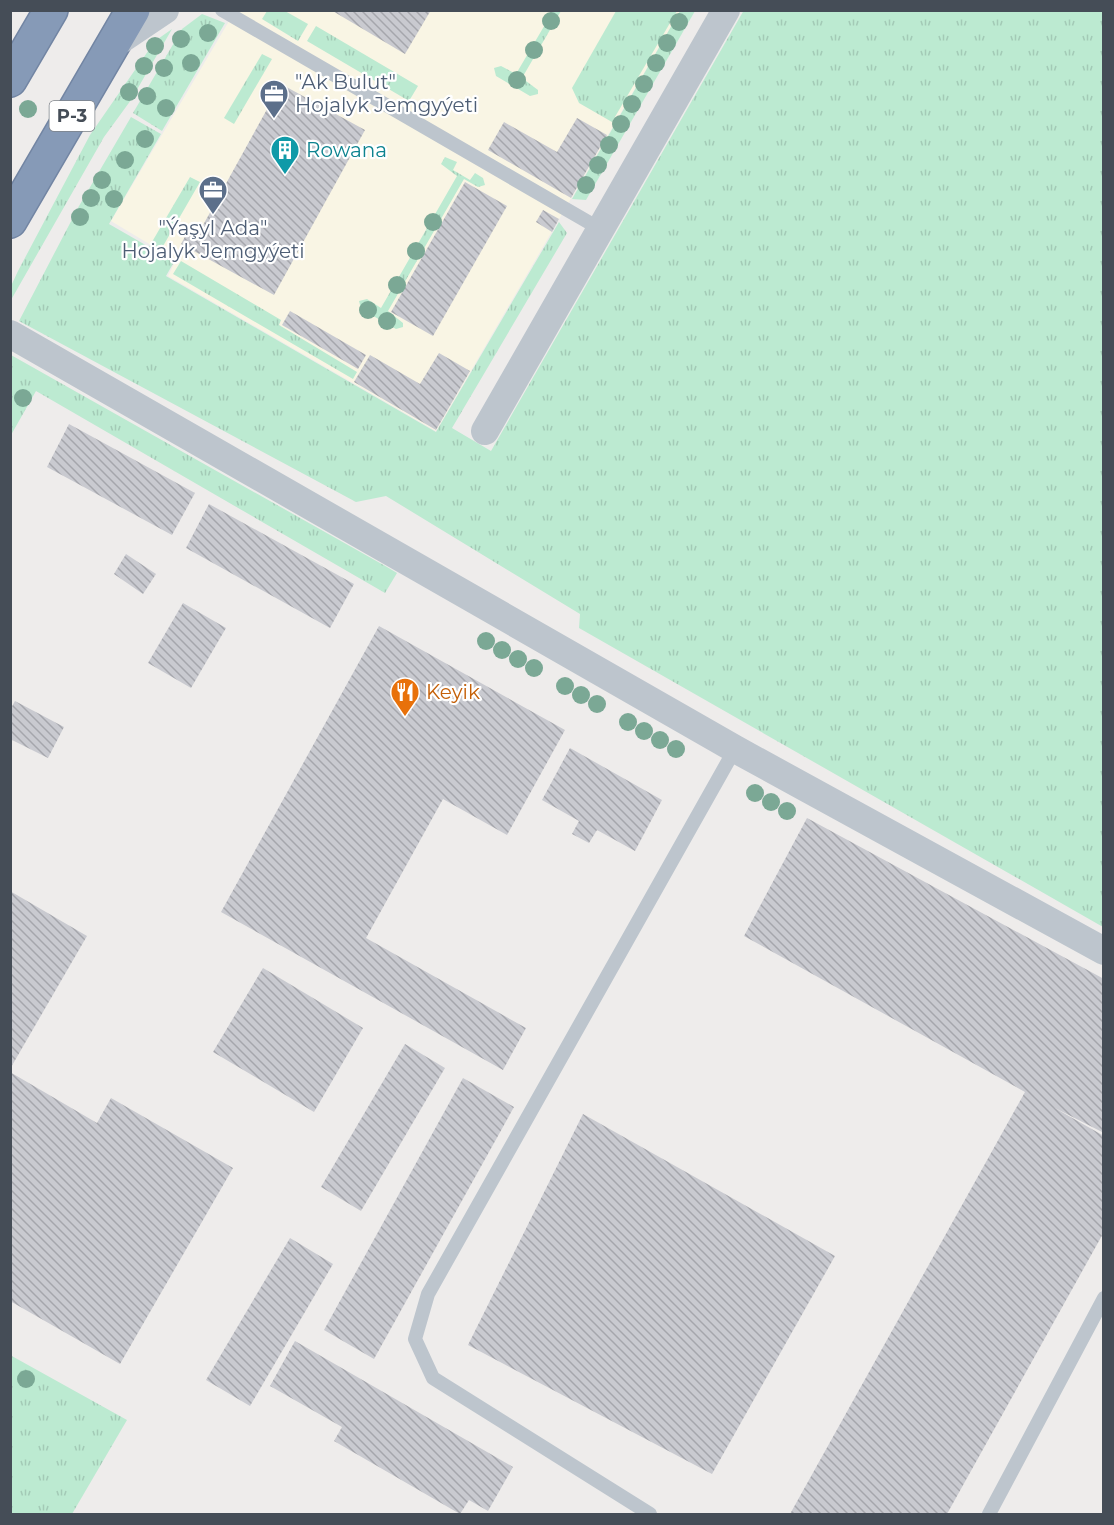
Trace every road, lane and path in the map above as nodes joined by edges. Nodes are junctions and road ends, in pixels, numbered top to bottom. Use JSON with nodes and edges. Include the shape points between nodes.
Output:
{"nodes":[{"id":1,"x":132,"y":10,"type":"edge"},
{"id":2,"x":165,"y":10,"type":"edge"},
{"id":3,"x":222,"y":10,"type":"edge"},
{"id":4,"x":726,"y":10,"type":"edge"},
{"id":5,"x":50,"y":11,"type":"edge"},
{"id":6,"x":113,"y":45,"type":"junction"},
{"id":7,"x":10,"y":80,"type":"edge"},
{"id":8,"x":10,"y":221,"type":"edge"},
{"id":9,"x":602,"y":230,"type":"junction"},
{"id":10,"x":10,"y":334,"type":"edge"},
{"id":11,"x":485,"y":431,"type":"dead end"},
{"id":12,"x":735,"y":749,"type":"junction"},
{"id":13,"x":1104,"y":951,"type":"edge"},
{"id":14,"x":1104,"y":1298,"type":"edge"},
{"id":15,"x":650,"y":1515,"type":"edge"},
{"id":16,"x":989,"y":1515,"type":"edge"}],
"edges":[{"from":1,"to":6,"type":"highway","number":"P-3"},
{"from":2,"to":6,"type":"street"},
{"from":3,"to":9,"type":"lane"},
{"from":4,"to":9,"type":"street"},
{"from":5,"to":7,"type":"highway"},
{"from":6,"to":8,"type":"highway","number":"P-3"},
{"from":9,"to":11,"type":"street"},
{"from":10,"to":12,"type":"street"},
{"from":12,"to":13,"type":"street"},
{"from":12,"to":15,"type":"lane","via":[[428,1294],[416,1339],[434,1378]]},
{"from":14,"to":16,"type":"lane"}]}
